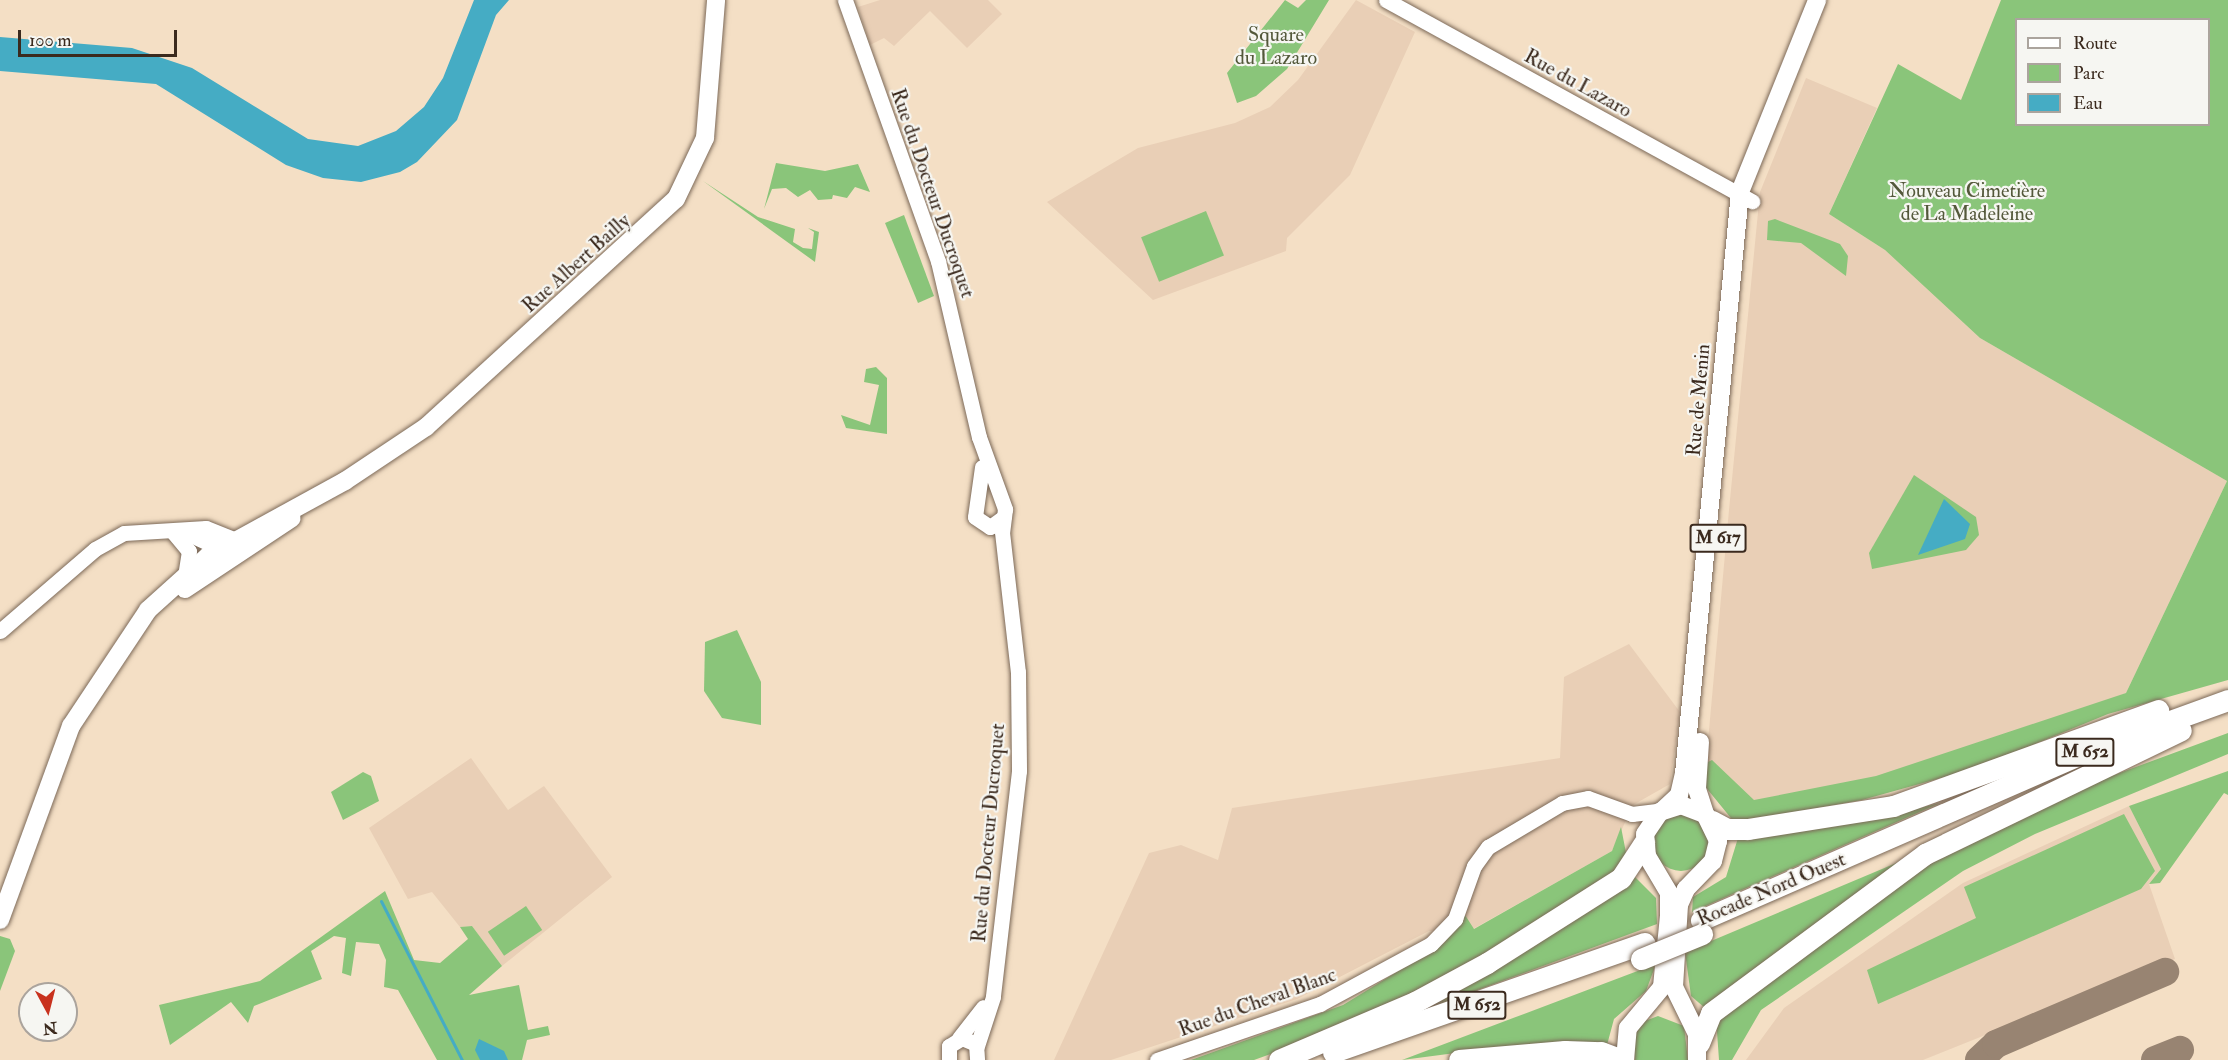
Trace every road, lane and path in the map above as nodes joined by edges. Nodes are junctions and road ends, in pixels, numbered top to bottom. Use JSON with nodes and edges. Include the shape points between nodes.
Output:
{"nodes":[{"id":1,"x":716,"y":0,"type":"edge"},
{"id":2,"x":845,"y":0,"type":"edge"},
{"id":3,"x":1386,"y":0,"type":"edge"},
{"id":4,"x":1817,"y":0,"type":"edge"},
{"id":5,"x":1826,"y":0,"type":"edge"},
{"id":6,"x":1746,"y":199,"type":"junction"},
{"id":7,"x":979,"y":437,"type":"junction"},
{"id":8,"x":1722,"y":444,"type":"junction"},
{"id":9,"x":1000,"y":501,"type":"junction"},
{"id":10,"x":978,"y":502,"type":"junction"},
{"id":11,"x":1004,"y":517,"type":"junction"},
{"id":12,"x":985,"y":526,"type":"junction"},
{"id":13,"x":165,"y":530,"type":"junction"},
{"id":14,"x":243,"y":542,"type":"junction"},
{"id":15,"x":227,"y":552,"type":"junction"},
{"id":16,"x":185,"y":575,"type":"junction"},
{"id":17,"x":1009,"y":584,"type":"junction"},
{"id":18,"x":0,"y":631,"type":"edge"},
{"id":19,"x":106,"y":668,"type":"junction"},
{"id":20,"x":2228,"y":690,"type":"edge"},
{"id":21,"x":2228,"y":699,"type":"edge"},
{"id":22,"x":2228,"y":715,"type":"edge"},
{"id":23,"x":2181,"y":730,"type":"junction"},
{"id":24,"x":1611,"y":807,"type":"junction"},
{"id":25,"x":1663,"y":810,"type":"junction"},
{"id":26,"x":1709,"y":818,"type":"junction"},
{"id":27,"x":1644,"y":843,"type":"junction"},
{"id":28,"x":1654,"y":868,"type":"junction"},
{"id":29,"x":1703,"y":872,"type":"junction"},
{"id":30,"x":0,"y":920,"type":"edge"},
{"id":31,"x":1701,"y":927,"type":"junction"},
{"id":32,"x":1642,"y":951,"type":"junction"},
{"id":33,"x":995,"y":979,"type":"junction"},
{"id":34,"x":1640,"y":1015,"type":"junction"},
{"id":35,"x":1687,"y":1019,"type":"junction"},
{"id":36,"x":959,"y":1038,"type":"junction"},
{"id":37,"x":1698,"y":1052,"type":"edge"},
{"id":38,"x":980,"y":1054,"type":"edge"},
{"id":39,"x":949,"y":1060,"type":"edge"},
{"id":40,"x":1157,"y":1060,"type":"edge"},
{"id":41,"x":1279,"y":1060,"type":"edge"},
{"id":42,"x":1307,"y":1060,"type":"edge"},
{"id":43,"x":1354,"y":1060,"type":"edge"},
{"id":44,"x":1459,"y":1060,"type":"edge"},
{"id":45,"x":1624,"y":1060,"type":"edge"}],
"edges":[{"from":1,"to":14,"type":"main road","name":"Rue Albert Bailly","via":[[705,138],[676,199],[435,420]]},
{"from":2,"to":7,"type":"street","name":"Rue du Docteur Ducroquet","via":[[938,261]]},
{"from":3,"to":6,"type":"street","name":"Rue du Lazaro"},
{"from":4,"to":6,"type":"main road","name":"Rue de Menin","number":"M 617"},
{"from":5,"to":6,"type":"main road","name":"Rue de Menin","number":"M 617"},
{"from":6,"to":8,"type":"main road","name":"Rue de Menin","number":"M 617"},
{"from":7,"to":9,"type":"street","name":"Rue du Docteur Ducroquet"},
{"from":7,"to":10,"type":"street","name":"Rue du Docteur Ducroquet","via":[[983,483]]},
{"from":8,"to":25,"type":"main road","name":"Rue de Menin","number":"M 617","via":[[1684,774],[1678,795]]},
{"from":8,"to":26,"type":"main road","name":"Rue de Menin","number":"M 617","via":[[1697,764]]},
{"from":9,"to":10,"type":"street","via":[[987,497]]},
{"from":9,"to":11,"type":"street"},
{"from":10,"to":12,"type":"street","via":[[975,515]]},
{"from":11,"to":12,"type":"street"},
{"from":11,"to":17,"type":"street","name":"Rue du Docteur Ducroquet"},
{"from":12,"to":17,"type":"street","name":"Rue du Docteur Ducroquet"},
{"from":13,"to":14,"type":"street","via":[[206,528]]},
{"from":13,"to":15,"type":"street"},
{"from":13,"to":16,"type":"street","via":[[188,548]]},
{"from":13,"to":18,"type":"street","via":[[129,532],[102,544]]},
{"from":14,"to":15,"type":"main road","name":"Rue Albert Bailly"},
{"from":15,"to":16,"type":"main road","name":"Rue Albert Bailly"},
{"from":15,"to":19,"type":"main road","name":"Rue Albert Bailly","via":[[176,596]]},
{"from":16,"to":19,"type":"main road","name":"Rue Albert Bailly","via":[[134,626]]},
{"from":17,"to":33,"type":"street","name":"Rue du Docteur Ducroquet","via":[[1019,759]]},
{"from":19,"to":30,"type":"main road","name":"Rue Albert Bailly","via":[[62,747]]},
{"from":20,"to":26,"type":"highway","via":[[2106,726],[1955,788],[1893,806],[1748,829],[1727,829]]},
{"from":21,"to":31,"type":"highway","name":"Rocade Nord Ouest","number":"M 652","via":[[2090,750]]},
{"from":22,"to":23,"type":"highway","name":"Rocade Nord Ouest","number":"M 652"},
{"from":23,"to":31,"type":"highway","name":"Rocade Nord Ouest","number":"M 652"},
{"from":23,"to":37,"type":"highway","via":[[1925,854],[1711,1013]]},
{"from":24,"to":25,"type":"street","name":"Rue du Cheval Blanc","via":[[1638,815]]},
{"from":24,"to":27,"type":"street","name":"Rue du Cheval Blanc","via":[[1635,826]]},
{"from":24,"to":40,"type":"street","name":"Rue du Cheval Blanc","via":[[1593,799],[1574,798],[1493,842],[1474,866],[1451,925],[1418,952],[1320,1004]]},
{"from":25,"to":26,"type":"main road","via":[[1686,806]]},
{"from":25,"to":27,"type":"main road","via":[[1648,826]]},
{"from":26,"to":29,"type":"main road","via":[[1717,851]]},
{"from":27,"to":28,"type":"main road"},
{"from":27,"to":41,"type":"highway","via":[[1621,878],[1482,966],[1415,1002]]},
{"from":28,"to":29,"type":"main road","via":[[1678,879]]},
{"from":28,"to":34,"type":"main road","via":[[1670,904],[1659,994]]},
{"from":29,"to":35,"type":"main road","via":[[1679,905],[1673,976]]},
{"from":31,"to":32,"type":"highway","name":"Rocade Nord Ouest","number":"M 652","bridge":true},
{"from":32,"to":42,"type":"highway","name":"Rocade Nord Ouest","number":"M 652"},
{"from":32,"to":43,"type":"highway","name":"Rocade Nord Ouest","number":"M 652"},
{"from":33,"to":36,"type":"street","name":"Rue du Docteur Ducroquet","via":[[982,1009]]},
{"from":33,"to":38,"type":"street","name":"Rue du Docteur Ducroquet"},
{"from":34,"to":35,"type":"main road","via":[[1662,1009]]},
{"from":34,"to":45,"type":"main road","via":[[1626,1032]]},
{"from":35,"to":37,"type":"main road"},
{"from":36,"to":38,"type":"street"},
{"from":36,"to":39,"type":"street","name":"Rue du Docteur Ducroquet","via":[[949,1046]]},
{"from":44,"to":45,"type":"highway","via":[[1565,1050],[1601,1052]]}]}
